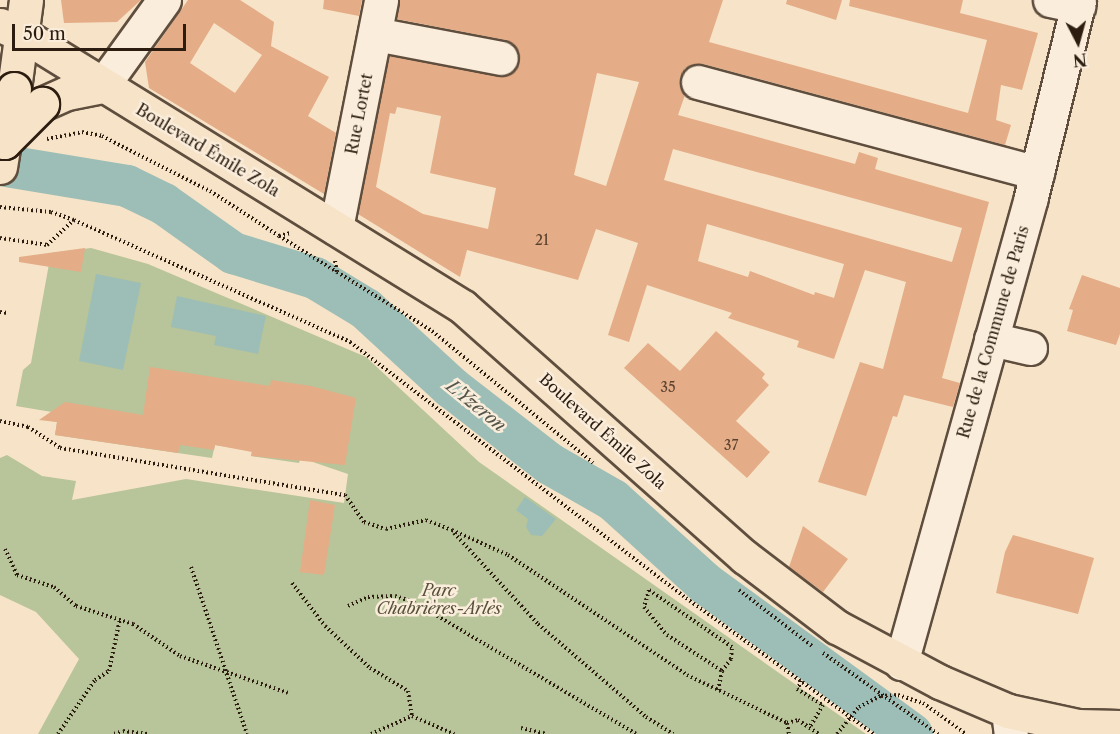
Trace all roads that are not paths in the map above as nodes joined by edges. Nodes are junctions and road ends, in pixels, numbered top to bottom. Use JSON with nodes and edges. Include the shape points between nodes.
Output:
{"nodes":[{"id":1,"x":26,"y":0,"type":"edge"},
{"id":2,"x":164,"y":0,"type":"edge"},
{"id":3,"x":381,"y":0,"type":"edge"},
{"id":4,"x":1069,"y":2,"type":"edge"},
{"id":5,"x":12,"y":30,"type":"edge"},
{"id":6,"x":375,"y":34,"type":"junction"},
{"id":7,"x":501,"y":58,"type":"dead end"},
{"id":8,"x":698,"y":82,"type":"dead end"},
{"id":9,"x":102,"y":86,"type":"junction"},
{"id":10,"x":28,"y":97,"type":"junction"},
{"id":11,"x":2,"y":154,"type":"edge"},
{"id":12,"x":1037,"y":173,"type":"junction"},
{"id":13,"x":336,"y":228,"type":"junction"},
{"id":14,"x":991,"y":339,"type":"junction"},
{"id":15,"x":1030,"y":348,"type":"dead end"},
{"id":16,"x":901,"y":663,"type":"junction"},
{"id":17,"x":1010,"y":722,"type":"edge"},
{"id":18,"x":1120,"y":727,"type":"edge"}],
"edges":[{"from":1,"to":5,"type":"main road"},
{"from":2,"to":9,"type":"street"},
{"from":3,"to":6,"type":"street","name":"Rue Lortet"},
{"from":4,"to":12,"type":"street","name":"Rue de la Commune de Paris"},
{"from":5,"to":9,"type":"main road","name":"Boulevard Émile Zola"},
{"from":5,"to":10,"type":"main road"},
{"from":6,"to":7,"type":"street"},
{"from":6,"to":13,"type":"street","name":"Rue Lortet"},
{"from":8,"to":12,"type":"street"},
{"from":9,"to":10,"type":"main road"},
{"from":9,"to":13,"type":"main road","name":"Boulevard Émile Zola"},
{"from":10,"to":11,"type":"main road","bridge":true},
{"from":12,"to":14,"type":"street","name":"Rue de la Commune de Paris"},
{"from":13,"to":16,"type":"main road","name":"Boulevard Émile Zola","via":[[463,307],[754,564],[837,627]]},
{"from":14,"to":15,"type":"street"},
{"from":14,"to":16,"type":"street","name":"Rue de la Commune de Paris"},
{"from":16,"to":17,"type":"main road","name":"Boulevard Émile Zola"},
{"from":17,"to":18,"type":"main road","name":"Boulevard Émile Zola"}]}
